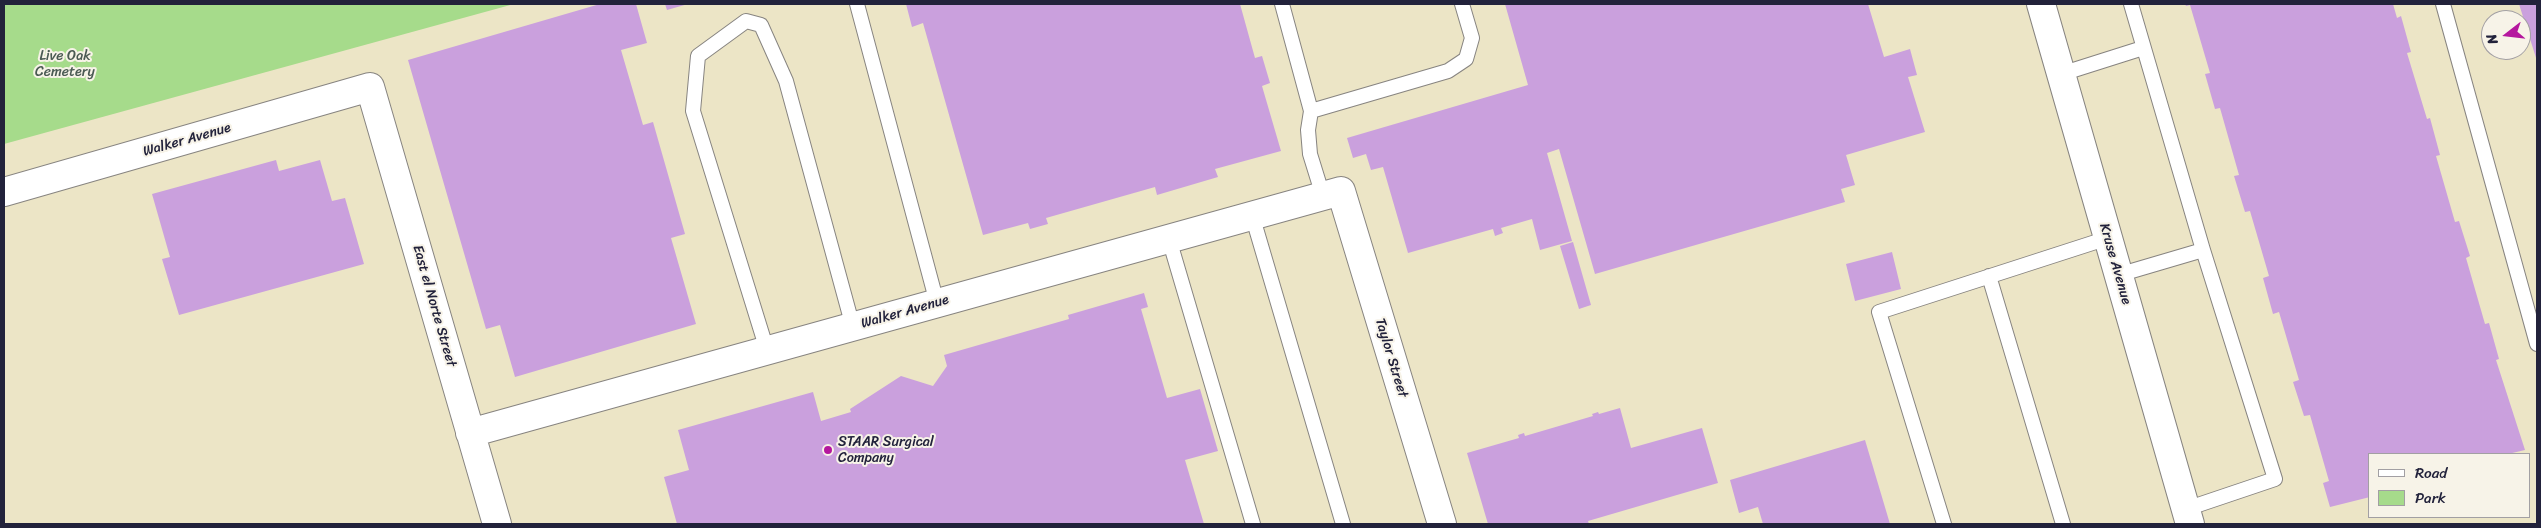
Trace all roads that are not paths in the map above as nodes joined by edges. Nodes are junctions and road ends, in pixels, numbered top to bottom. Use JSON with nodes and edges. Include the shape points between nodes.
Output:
{"nodes":[{"id":1,"x":856,"y":4,"type":"edge"},
{"id":2,"x":1282,"y":4,"type":"edge"},
{"id":3,"x":1462,"y":4,"type":"edge"},
{"id":4,"x":2041,"y":4,"type":"edge"},
{"id":5,"x":2131,"y":4,"type":"edge"},
{"id":6,"x":2443,"y":4,"type":"edge"},
{"id":7,"x":2143,"y":48,"type":"junction"},
{"id":8,"x":2061,"y":74,"type":"junction"},
{"id":9,"x":370,"y":88,"type":"joint"},
{"id":10,"x":1311,"y":111,"type":"junction"},
{"id":11,"x":4,"y":192,"type":"edge"},
{"id":12,"x":1332,"y":193,"type":"junction"},
{"id":13,"x":1252,"y":215,"type":"junction"},
{"id":14,"x":2108,"y":238,"type":"junction"},
{"id":15,"x":1169,"y":239,"type":"junction"},
{"id":16,"x":2203,"y":250,"type":"junction"},
{"id":17,"x":2118,"y":275,"type":"junction"},
{"id":18,"x":1989,"y":276,"type":"junction"},
{"id":19,"x":937,"y":303,"type":"junction"},
{"id":20,"x":853,"y":327,"type":"junction"},
{"id":21,"x":2537,"y":344,"type":"edge"},
{"id":22,"x":767,"y":350,"type":"junction"},
{"id":23,"x":470,"y":433,"type":"junction"},
{"id":24,"x":2188,"y":516,"type":"edge"},
{"id":25,"x":497,"y":524,"type":"edge"},
{"id":26,"x":1253,"y":524,"type":"edge"},
{"id":27,"x":1342,"y":524,"type":"edge"},
{"id":28,"x":1442,"y":524,"type":"edge"},
{"id":29,"x":1944,"y":524,"type":"edge"},
{"id":30,"x":2063,"y":524,"type":"edge"}],
"edges":[{"from":1,"to":19,"type":"lane"},
{"from":2,"to":10,"type":"lane"},
{"from":3,"to":10,"type":"lane","via":[[1472,38],[1466,60],[1448,71]]},
{"from":4,"to":8,"type":"street","name":"Kruse Avenue"},
{"from":5,"to":7,"type":"lane"},
{"from":6,"to":21,"type":"lane"},
{"from":7,"to":8,"type":"lane"},
{"from":7,"to":16,"type":"lane"},
{"from":8,"to":14,"type":"street","name":"Kruse Avenue"},
{"from":9,"to":11,"type":"street","name":"Walker Avenue"},
{"from":9,"to":23,"type":"street","name":"East el Norte Street"},
{"from":10,"to":12,"type":"lane","via":[[1308,130],[1310,154]]},
{"from":12,"to":13,"type":"street","name":"Walker Avenue"},
{"from":12,"to":28,"type":"street","name":"Taylor Street"},
{"from":13,"to":15,"type":"street","name":"Walker Avenue"},
{"from":13,"to":27,"type":"lane"},
{"from":14,"to":17,"type":"street","name":"Kruse Avenue"},
{"from":14,"to":18,"type":"lane"},
{"from":15,"to":19,"type":"street","name":"Walker Avenue"},
{"from":15,"to":26,"type":"lane"},
{"from":16,"to":17,"type":"lane"},
{"from":16,"to":24,"type":"lane","via":[[2275,479]]},
{"from":17,"to":24,"type":"street","name":"Kruse Avenue"},
{"from":18,"to":29,"type":"lane","via":[[1879,312]]},
{"from":18,"to":30,"type":"lane"},
{"from":19,"to":20,"type":"street","name":"Walker Avenue"},
{"from":20,"to":22,"type":"street","name":"Walker Avenue"},
{"from":20,"to":22,"type":"lane","via":[[786,80],[761,25],[746,21],[698,56],[693,111]]},
{"from":22,"to":23,"type":"street","name":"Walker Avenue"},
{"from":23,"to":25,"type":"street","name":"East el Norte Street"}]}
